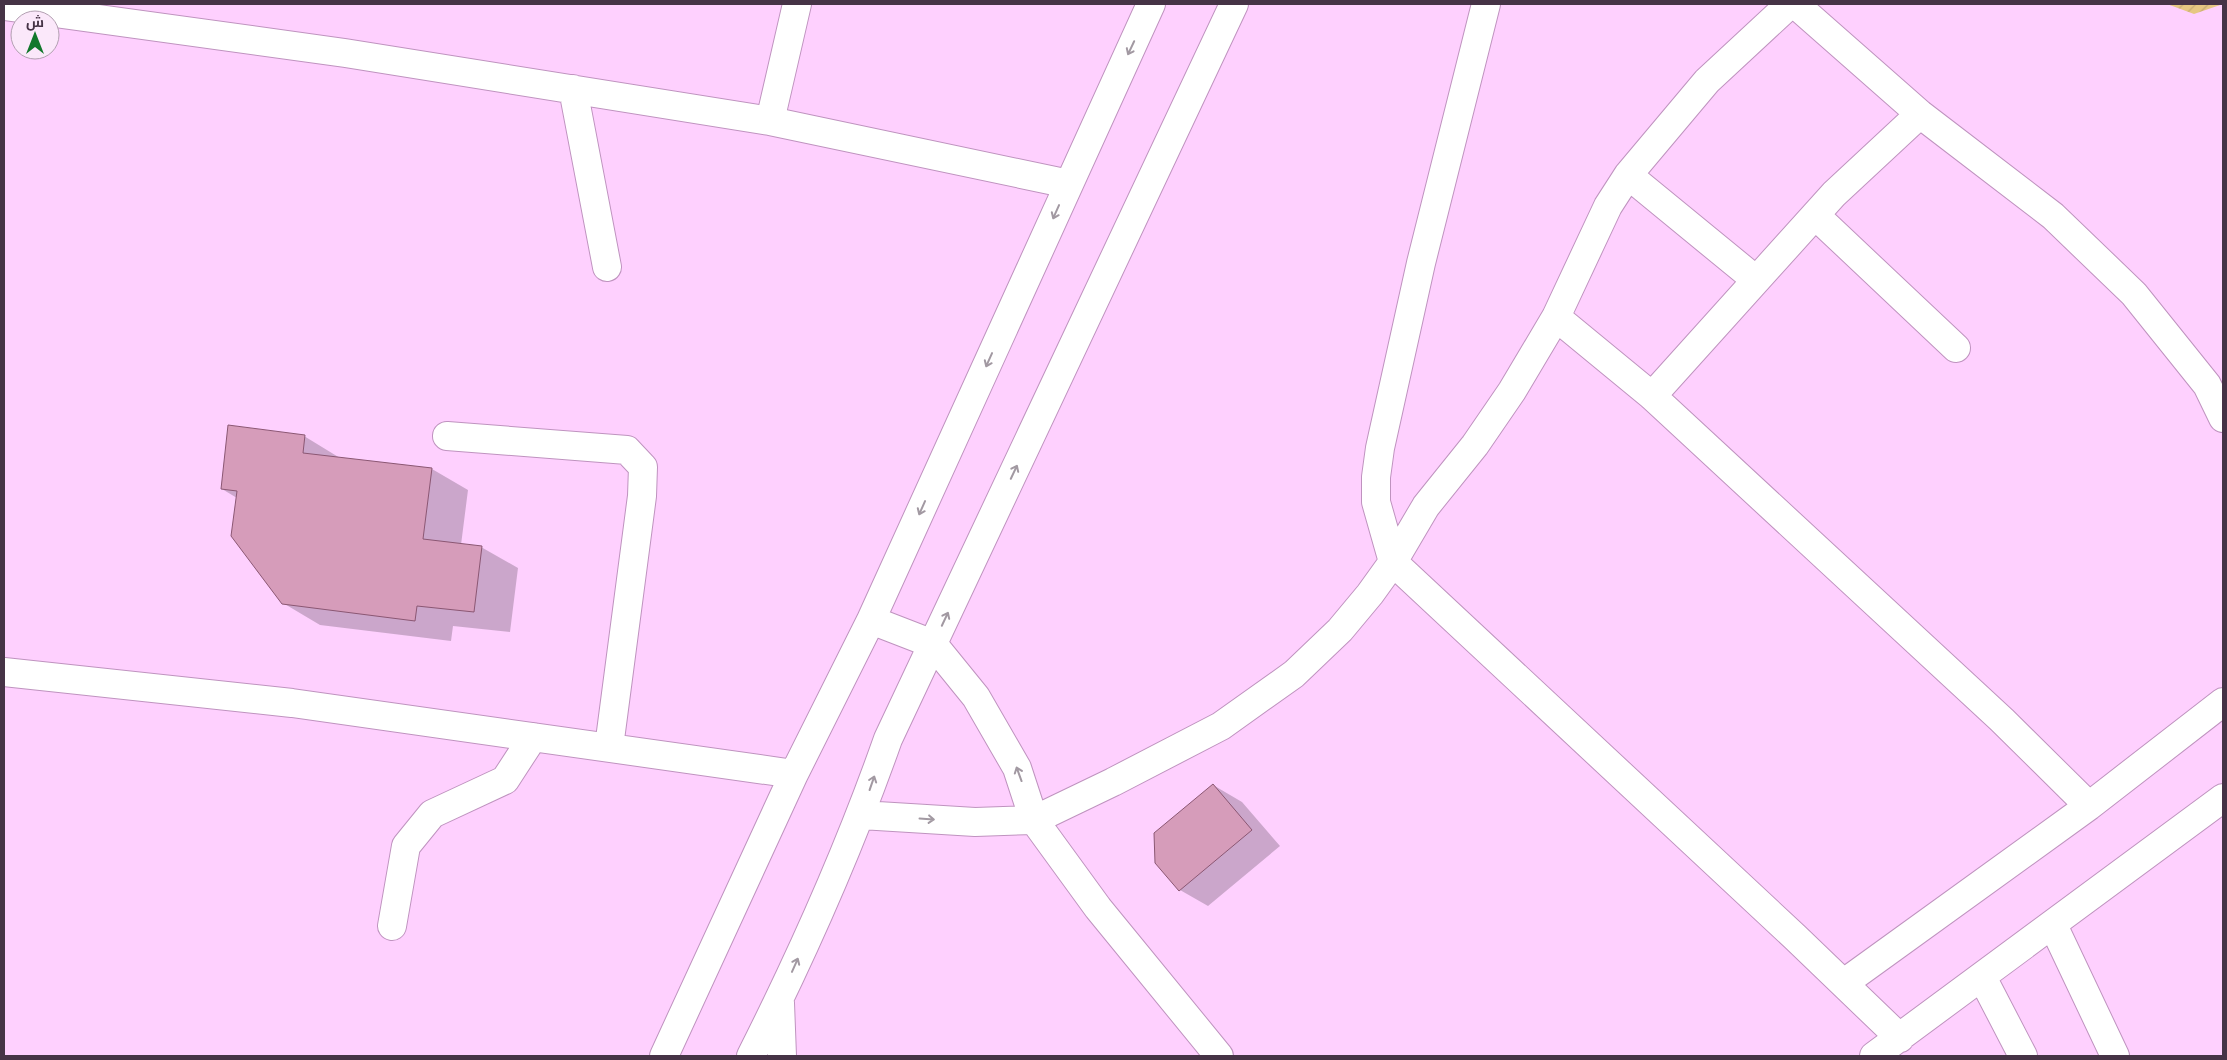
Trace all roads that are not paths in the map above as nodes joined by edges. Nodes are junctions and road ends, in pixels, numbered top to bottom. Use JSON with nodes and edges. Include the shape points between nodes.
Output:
{"nodes":[{"id":1,"x":797,"y":4,"type":"edge"},
{"id":2,"x":1151,"y":4,"type":"edge"},
{"id":3,"x":1234,"y":4,"type":"edge"},
{"id":4,"x":1486,"y":4,"type":"edge"},
{"id":5,"x":1790,"y":4,"type":"edge"},
{"id":6,"x":1795,"y":4,"type":"edge"},
{"id":7,"x":4,"y":6,"type":"edge"},
{"id":8,"x":573,"y":90,"type":"junction"},
{"id":9,"x":1920,"y":114,"type":"junction"},
{"id":10,"x":770,"y":121,"type":"junction"},
{"id":11,"x":1628,"y":175,"type":"junction"},
{"id":12,"x":1069,"y":184,"type":"junction"},
{"id":13,"x":1815,"y":215,"type":"junction"},
{"id":14,"x":607,"y":266,"type":"dead end"},
{"id":15,"x":1756,"y":280,"type":"junction"},
{"id":16,"x":1556,"y":317,"type":"junction"},
{"id":17,"x":1956,"y":348,"type":"dead end"},
{"id":18,"x":1652,"y":396,"type":"junction"},
{"id":19,"x":2223,"y":418,"type":"edge"},
{"id":20,"x":447,"y":436,"type":"dead end"},
{"id":21,"x":1393,"y":562,"type":"junction"},
{"id":22,"x":871,"y":620,"type":"junction"},
{"id":23,"x":933,"y":644,"type":"junction"},
{"id":24,"x":4,"y":672,"type":"edge"},
{"id":25,"x":2223,"y":702,"type":"edge"},
{"id":26,"x":533,"y":737,"type":"junction"},
{"id":27,"x":609,"y":748,"type":"junction"},
{"id":28,"x":794,"y":774,"type":"junction"},
{"id":29,"x":2223,"y":798,"type":"edge"},
{"id":30,"x":2089,"y":806,"type":"junction"},
{"id":31,"x":861,"y":815,"type":"junction"},
{"id":32,"x":1034,"y":820,"type":"junction"},
{"id":33,"x":2053,"y":924,"type":"junction"},
{"id":34,"x":392,"y":926,"type":"dead end"},
{"id":35,"x":1982,"y":977,"type":"junction"},
{"id":36,"x":1844,"y":983,"type":"junction"},
{"id":37,"x":780,"y":998,"type":"junction"},
{"id":38,"x":1900,"y":1038,"type":"junction"},
{"id":39,"x":664,"y":1056,"type":"edge"},
{"id":40,"x":751,"y":1056,"type":"edge"},
{"id":41,"x":782,"y":1056,"type":"edge"},
{"id":42,"x":1219,"y":1056,"type":"edge"},
{"id":43,"x":1874,"y":1056,"type":"edge"},
{"id":44,"x":2023,"y":1056,"type":"edge"},
{"id":45,"x":2115,"y":1056,"type":"edge"}],
"edges":[{"from":1,"to":10,"type":"street"},
{"from":2,"to":12,"type":"street","one_way":true},
{"from":23,"to":3,"type":"street","one_way":true},
{"from":4,"to":21,"type":"street","via":[[1380,448],[1376,502]]},
{"from":5,"to":11,"type":"street","via":[[1707,80]]},
{"from":6,"to":9,"type":"street"},
{"from":7,"to":8,"type":"street","via":[[345,53]]},
{"from":8,"to":10,"type":"street"},
{"from":8,"to":14,"type":"street"},
{"from":9,"to":13,"type":"street"},
{"from":9,"to":19,"type":"street","via":[[2053,216],[2134,294],[2207,386]]},
{"from":10,"to":12,"type":"street"},
{"from":11,"to":15,"type":"street"},
{"from":11,"to":16,"type":"street","via":[[1608,206]]},
{"from":12,"to":22,"type":"street","one_way":true},
{"from":13,"to":15,"type":"street"},
{"from":13,"to":17,"type":"street"},
{"from":15,"to":18,"type":"street"},
{"from":16,"to":18,"type":"street"},
{"from":16,"to":21,"type":"street","via":[[1512,391],[1475,445],[1426,506]]},
{"from":18,"to":30,"type":"street","via":[[2002,720]]},
{"from":20,"to":27,"type":"street","via":[[627,450],[643,467]]},
{"from":21,"to":32,"type":"street","via":[[1340,630],[1286,680],[1221,726]]},
{"from":21,"to":36,"type":"street"},
{"from":22,"to":23,"type":"street"},
{"from":22,"to":28,"type":"street"},
{"from":31,"to":23,"type":"street","one_way":true,"via":[[888,738]]},
{"from":32,"to":23,"type":"street","one_way":true,"via":[[1017,768],[976,697]]},
{"from":24,"to":26,"type":"street","via":[[292,703]]},
{"from":25,"to":30,"type":"street"},
{"from":26,"to":27,"type":"street"},
{"from":26,"to":34,"type":"street","via":[[505,780],[432,814],[406,846]]},
{"from":27,"to":28,"type":"street"},
{"from":28,"to":39,"type":"street"},
{"from":29,"to":33,"type":"street"},
{"from":30,"to":36,"type":"street"},
{"from":31,"to":32,"type":"street","one_way":true,"via":[[975,822]]},
{"from":37,"to":31,"type":"street","one_way":true},
{"from":32,"to":42,"type":"street","via":[[1098,908]]},
{"from":33,"to":35,"type":"street"},
{"from":33,"to":45,"type":"street"},
{"from":35,"to":38,"type":"street"},
{"from":35,"to":44,"type":"street"},
{"from":36,"to":38,"type":"street"},
{"from":37,"to":40,"type":"street"},
{"from":37,"to":41,"type":"street"},
{"from":38,"to":43,"type":"street"}]}
